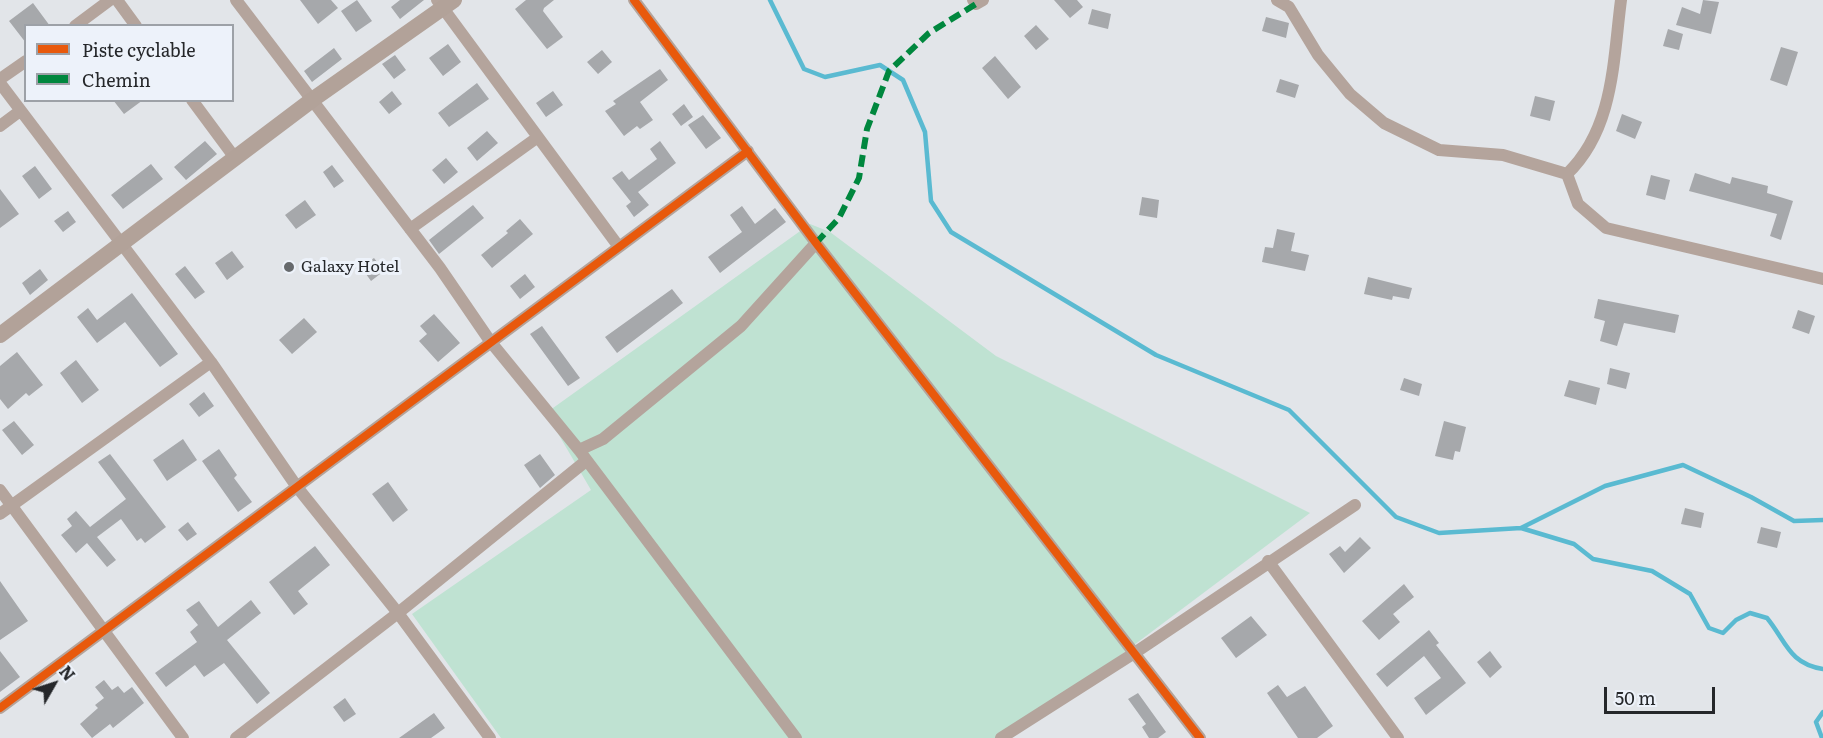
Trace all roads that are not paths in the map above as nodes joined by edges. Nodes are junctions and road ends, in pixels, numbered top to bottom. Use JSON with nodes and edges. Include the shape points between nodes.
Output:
{"nodes":[{"id":1,"x":110,"y":0,"type":"edge"},
{"id":2,"x":117,"y":0,"type":"edge"},
{"id":3,"x":236,"y":0,"type":"edge"},
{"id":4,"x":634,"y":0,"type":"edge"},
{"id":5,"x":973,"y":0,"type":"edge"},
{"id":6,"x":983,"y":0,"type":"edge"},
{"id":7,"x":1277,"y":0,"type":"edge"},
{"id":8,"x":1621,"y":0,"type":"edge"},
{"id":9,"x":445,"y":3,"type":"edge"},
{"id":10,"x":78,"y":24,"type":"edge"},
{"id":11,"x":135,"y":24,"type":"edge"},
{"id":12,"x":24,"y":63,"type":"edge"},
{"id":13,"x":0,"y":81,"type":"edge"},
{"id":14,"x":312,"y":100,"type":"junction"},
{"id":15,"x":193,"y":102,"type":"edge"},
{"id":16,"x":20,"y":111,"type":"junction"},
{"id":17,"x":0,"y":126,"type":"edge"},
{"id":18,"x":538,"y":137,"type":"junction"},
{"id":19,"x":748,"y":151,"type":"junction"},
{"id":20,"x":235,"y":159,"type":"junction"},
{"id":21,"x":1567,"y":174,"type":"junction"},
{"id":22,"x":410,"y":229,"type":"junction"},
{"id":23,"x":816,"y":243,"type":"junction"},
{"id":24,"x":121,"y":244,"type":"junction"},
{"id":25,"x":619,"y":247,"type":"junction"},
{"id":26,"x":1823,"y":279,"type":"edge"},
{"id":27,"x":0,"y":335,"type":"edge"},
{"id":28,"x":490,"y":341,"type":"junction"},
{"id":29,"x":211,"y":362,"type":"junction"},
{"id":30,"x":582,"y":455,"type":"junction"},
{"id":31,"x":297,"y":487,"type":"junction"},
{"id":32,"x":0,"y":490,"type":"edge"},
{"id":33,"x":1355,"y":505,"type":"dead end"},
{"id":34,"x":12,"y":506,"type":"junction"},
{"id":35,"x":0,"y":514,"type":"edge"},
{"id":36,"x":1268,"y":561,"type":"junction"},
{"id":37,"x":398,"y":613,"type":"junction"},
{"id":38,"x":102,"y":631,"type":"junction"},
{"id":39,"x":1136,"y":652,"type":"junction"},
{"id":40,"x":0,"y":708,"type":"edge"},
{"id":41,"x":183,"y":738,"type":"edge"},
{"id":42,"x":237,"y":738,"type":"edge"},
{"id":43,"x":490,"y":738,"type":"edge"},
{"id":44,"x":796,"y":738,"type":"edge"},
{"id":45,"x":1001,"y":738,"type":"edge"},
{"id":46,"x":1200,"y":738,"type":"edge"},
{"id":47,"x":1398,"y":738,"type":"edge"}],
"edges":[{"from":1,"to":10,"type":"street"},
{"from":2,"to":11,"type":"street"},
{"from":3,"to":14,"type":"street"},
{"from":4,"to":19,"type":"street"},
{"from":5,"to":6,"type":"street","via":[[976,4]]},
{"from":7,"to":21,"type":"street","via":[[1289,7],[1318,55],[1350,94],[1384,123],[1439,150],[1503,155]]},
{"from":8,"to":21,"type":"street","via":[[1605,114],[1584,158]]},
{"from":9,"to":14,"type":"main road"},
{"from":9,"to":18,"type":"street"},
{"from":12,"to":13,"type":"street"},
{"from":13,"to":16,"type":"street"},
{"from":14,"to":20,"type":"main road"},
{"from":14,"to":22,"type":"street"},
{"from":15,"to":20,"type":"street"},
{"from":16,"to":17,"type":"street"},
{"from":16,"to":24,"type":"street"},
{"from":18,"to":22,"type":"street"},
{"from":18,"to":25,"type":"street"},
{"from":19,"to":23,"type":"street"},
{"from":19,"to":25,"type":"street"},
{"from":20,"to":24,"type":"main road"},
{"from":21,"to":26,"type":"street","via":[[1578,204],[1606,228]]},
{"from":22,"to":28,"type":"street"},
{"from":23,"to":30,"type":"street","via":[[741,326]]},
{"from":23,"to":39,"type":"street"},
{"from":24,"to":27,"type":"main road"},
{"from":24,"to":29,"type":"street"},
{"from":25,"to":28,"type":"street"},
{"from":28,"to":30,"type":"street"},
{"from":28,"to":31,"type":"street"},
{"from":29,"to":31,"type":"street"},
{"from":29,"to":34,"type":"street"},
{"from":30,"to":37,"type":"street"},
{"from":30,"to":44,"type":"street"},
{"from":31,"to":37,"type":"street"},
{"from":31,"to":38,"type":"street"},
{"from":32,"to":34,"type":"street"},
{"from":33,"to":36,"type":"street"},
{"from":34,"to":35,"type":"street"},
{"from":34,"to":38,"type":"street"},
{"from":36,"to":39,"type":"street"},
{"from":36,"to":47,"type":"street"},
{"from":37,"to":42,"type":"street"},
{"from":37,"to":43,"type":"street"},
{"from":38,"to":40,"type":"street"},
{"from":38,"to":41,"type":"street"},
{"from":39,"to":45,"type":"street"},
{"from":39,"to":46,"type":"street"}]}
